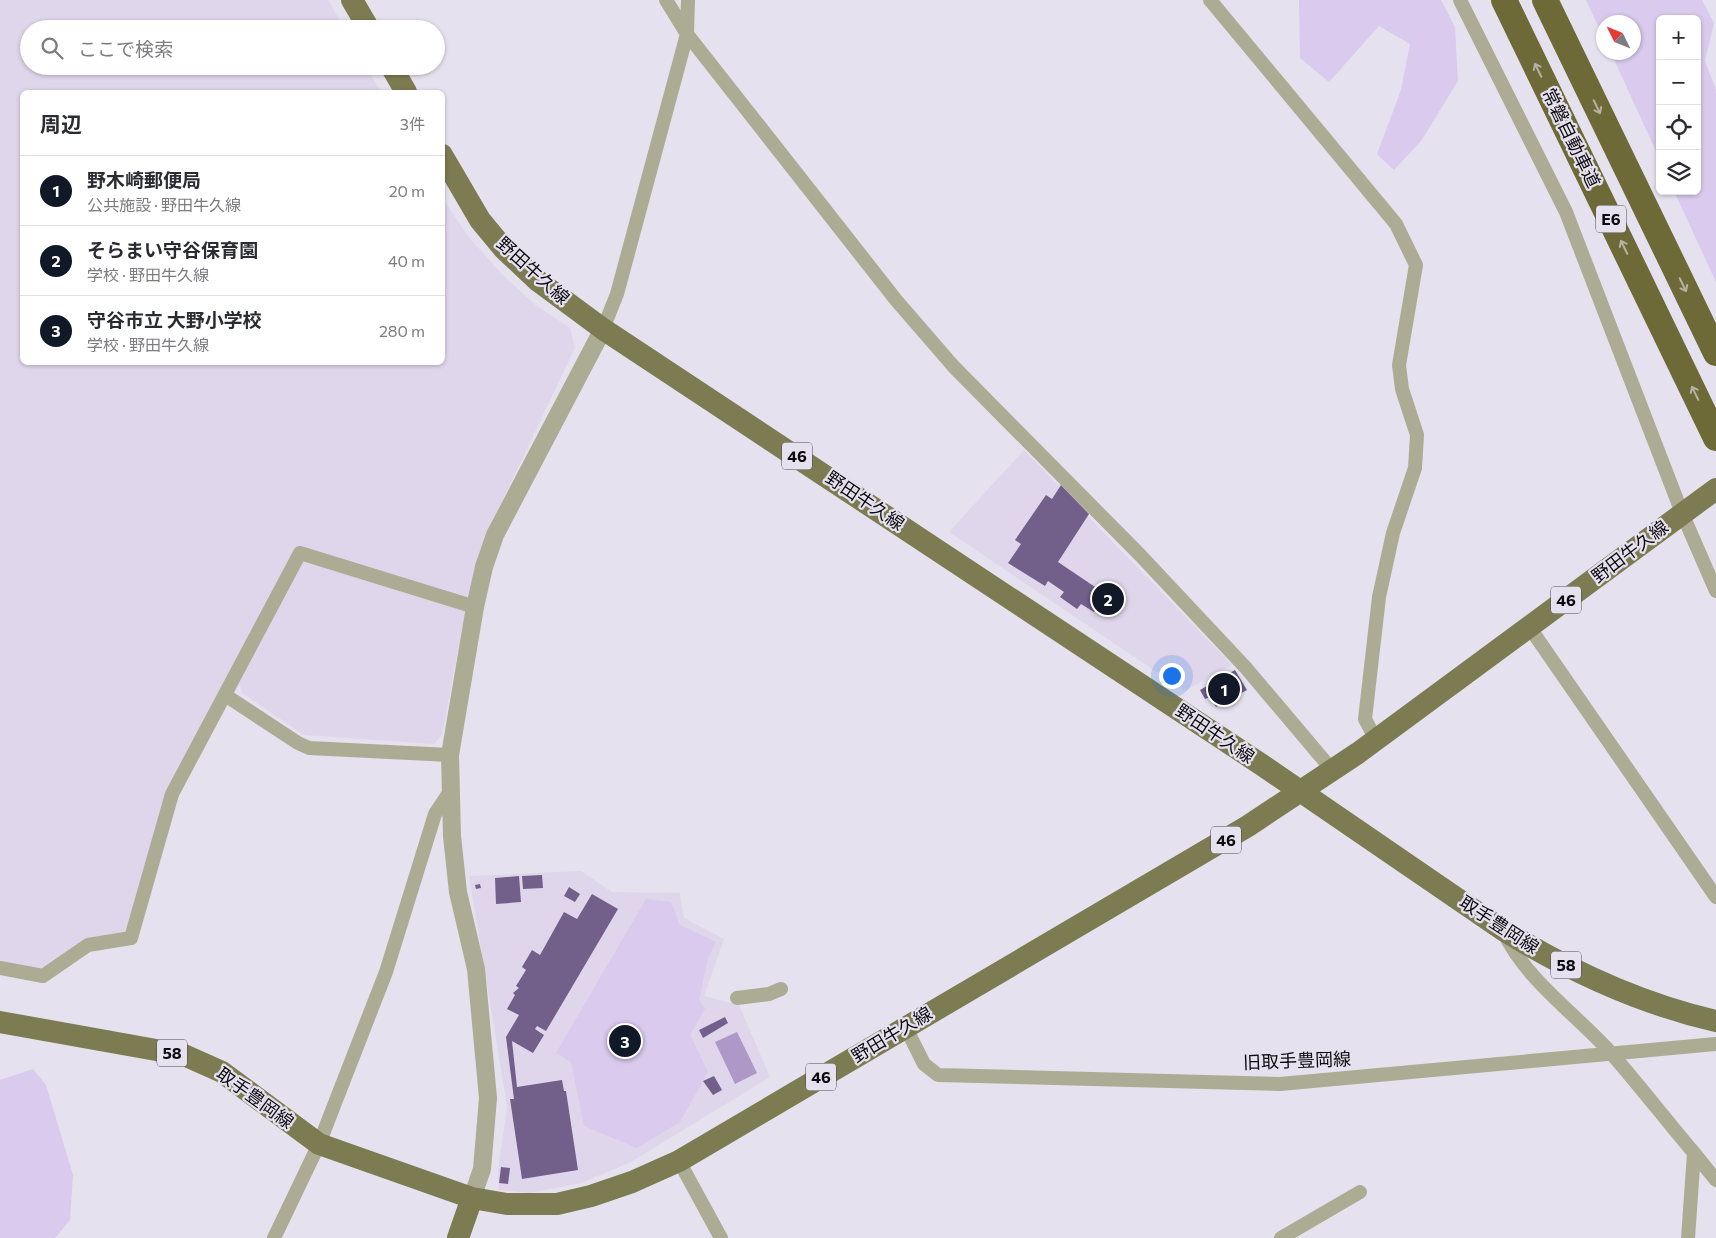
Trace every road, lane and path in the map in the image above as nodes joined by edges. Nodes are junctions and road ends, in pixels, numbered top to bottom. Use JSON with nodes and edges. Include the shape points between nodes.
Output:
{"nodes":[{"id":1,"x":352,"y":0,"type":"edge"},
{"id":2,"x":666,"y":0,"type":"edge"},
{"id":3,"x":688,"y":0,"type":"edge"},
{"id":4,"x":1210,"y":0,"type":"edge"},
{"id":5,"x":1460,"y":0,"type":"edge"},
{"id":6,"x":1504,"y":0,"type":"edge"},
{"id":7,"x":1545,"y":0,"type":"edge"},
{"id":8,"x":364,"y":20,"type":"edge"},
{"id":9,"x":687,"y":34,"type":"junction"},
{"id":10,"x":396,"y":75,"type":"edge"},
{"id":11,"x":405,"y":90,"type":"edge"},
{"id":12,"x":445,"y":160,"type":"edge"},
{"id":13,"x":603,"y":329,"type":"junction"},
{"id":14,"x":1716,"y":353,"type":"edge"},
{"id":15,"x":1716,"y":438,"type":"edge"},
{"id":16,"x":1711,"y":493,"type":"edge"},
{"id":17,"x":1682,"y":513,"type":"junction"},
{"id":18,"x":1716,"y":591,"type":"edge"},
{"id":19,"x":475,"y":607,"type":"junction"},
{"id":20,"x":1530,"y":628,"type":"junction"},
{"id":21,"x":225,"y":695,"type":"junction"},
{"id":22,"x":1376,"y":740,"type":"junction"},
{"id":23,"x":450,"y":755,"type":"junction"},
{"id":24,"x":1333,"y":771,"type":"junction"},
{"id":25,"x":451,"y":790,"type":"junction"},
{"id":26,"x":1301,"y":792,"type":"junction"},
{"id":27,"x":1716,"y":897,"type":"edge"},
{"id":28,"x":1503,"y":930,"type":"junction"},
{"id":29,"x":0,"y":968,"type":"edge"},
{"id":30,"x":781,"y":990,"type":"dead end"},
{"id":31,"x":737,"y":998,"type":"dead end"},
{"id":32,"x":1716,"y":1021,"type":"edge"},
{"id":33,"x":0,"y":1022,"type":"edge"},
{"id":34,"x":905,"y":1026,"type":"junction"},
{"id":35,"x":1716,"y":1044,"type":"edge"},
{"id":36,"x":1610,"y":1052,"type":"junction"},
{"id":37,"x":319,"y":1144,"type":"junction"},
{"id":38,"x":1694,"y":1153,"type":"junction"},
{"id":39,"x":679,"y":1161,"type":"junction"},
{"id":40,"x":1716,"y":1180,"type":"edge"},
{"id":41,"x":1360,"y":1192,"type":"dead end"},
{"id":42,"x":472,"y":1198,"type":"junction"},
{"id":43,"x":274,"y":1238,"type":"edge"},
{"id":44,"x":457,"y":1238,"type":"edge"},
{"id":45,"x":721,"y":1238,"type":"edge"},
{"id":46,"x":1281,"y":1238,"type":"edge"},
{"id":47,"x":1688,"y":1238,"type":"edge"}],
"edges":[{"from":1,"to":8,"type":"main road"},
{"from":2,"to":9,"type":"street"},
{"from":3,"to":9,"type":"street"},
{"from":4,"to":22,"type":"street","via":[[1396,224],[1416,265],[1398,364],[1402,390],[1417,435],[1415,468],[1393,533],[1379,598],[1365,719]]},
{"from":5,"to":17,"type":"street","via":[[1566,212]]},
{"from":15,"to":6,"type":"highway","name":"常磐自動車道","number":"E6","one_way":true},
{"from":7,"to":14,"type":"highway","name":"常磐自動車道","number":"E6","one_way":true},
{"from":9,"to":13,"type":"street","via":[[617,294]]},
{"from":9,"to":24,"type":"street","via":[[948,361],[1141,556],[1246,668]]},
{"from":10,"to":11,"type":"main road"},
{"from":12,"to":13,"type":"main road","name":"野田牛久線","number":"46","via":[[480,220],[504,249],[544,286]]},
{"from":13,"to":19,"type":"street","via":[[495,535]]},
{"from":13,"to":26,"type":"main road","name":"野田牛久線","number":"46"},
{"from":16,"to":17,"type":"main road","name":"野田牛久線","number":"46"},
{"from":17,"to":18,"type":"street"},
{"from":17,"to":20,"type":"main road","name":"野田牛久線","number":"46"},
{"from":19,"to":21,"type":"street","via":[[300,553]]},
{"from":19,"to":23,"type":"street"},
{"from":20,"to":22,"type":"main road","name":"野田牛久線","number":"46"},
{"from":20,"to":27,"type":"street"},
{"from":21,"to":23,"type":"street","via":[[309,748]]},
{"from":21,"to":29,"type":"street","via":[[172,794],[131,938],[88,945],[43,976]]},
{"from":22,"to":24,"type":"main road","name":"野田牛久線","number":"46"},
{"from":23,"to":25,"type":"street"},
{"from":24,"to":26,"type":"main road","name":"野田牛久線","number":"46"},
{"from":25,"to":37,"type":"street","via":[[435,814],[386,972]]},
{"from":25,"to":42,"type":"street","via":[[458,892],[476,969],[488,1098],[482,1169]]},
{"from":26,"to":28,"type":"main road","name":"取手豊岡線","number":"58"},
{"from":26,"to":34,"type":"main road","name":"野田牛久線","number":"46","via":[[1158,880]]},
{"from":28,"to":32,"type":"main road","name":"取手豊岡線","number":"58","via":[[1541,953],[1628,992]]},
{"from":28,"to":36,"type":"street","via":[[1512,948],[1534,975]]},
{"from":30,"to":31,"type":"street"},
{"from":33,"to":37,"type":"main road","name":"取手豊岡線","number":"58","via":[[184,1055],[222,1072]]},
{"from":34,"to":36,"type":"street","name":"旧取手豊岡線","via":[[924,1064],[938,1076],[1280,1084]]},
{"from":34,"to":39,"type":"main road","name":"野田牛久線","number":"46"},
{"from":35,"to":36,"type":"street","name":"旧取手豊岡線"},
{"from":36,"to":38,"type":"street"},
{"from":37,"to":42,"type":"main road","name":"取手豊岡線","number":"58"},
{"from":37,"to":43,"type":"street"},
{"from":38,"to":40,"type":"street"},
{"from":38,"to":47,"type":"street"},
{"from":39,"to":42,"type":"main road","name":"野田牛久線","number":"46","via":[[632,1182],[557,1204],[506,1204]]},
{"from":39,"to":45,"type":"street"},
{"from":41,"to":46,"type":"street"},
{"from":42,"to":44,"type":"main road"}]}
